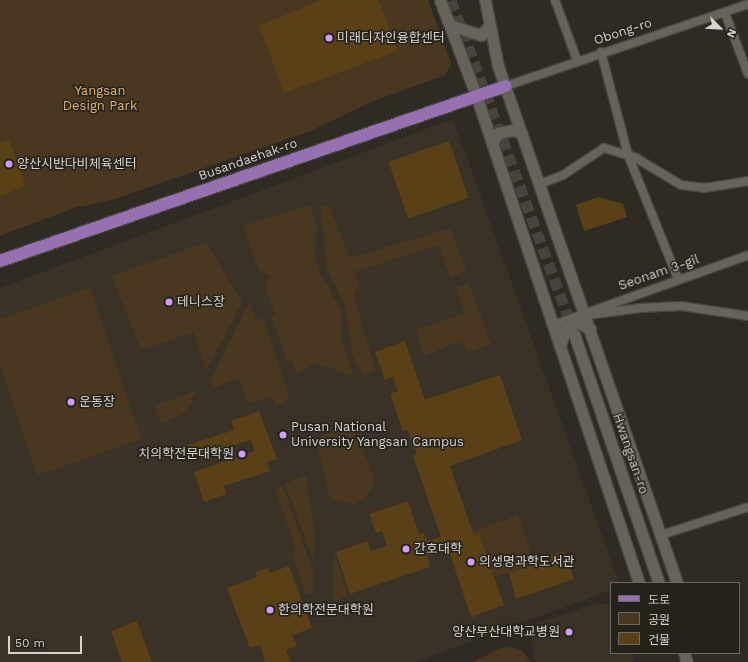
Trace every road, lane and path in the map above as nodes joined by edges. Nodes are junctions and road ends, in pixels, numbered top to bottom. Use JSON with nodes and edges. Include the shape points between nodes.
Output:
{"nodes":[{"id":1,"x":440,"y":0,"type":"edge"},
{"id":2,"x":485,"y":0,"type":"edge"},
{"id":3,"x":555,"y":0,"type":"edge"},
{"id":4,"x":748,"y":4,"type":"edge"},
{"id":5,"x":725,"y":13,"type":"junction"},
{"id":6,"x":450,"y":25,"type":"junction"},
{"id":7,"x":490,"y":25,"type":"junction"},
{"id":8,"x":601,"y":52,"type":"junction"},
{"id":9,"x":577,"y":60,"type":"junction"},
{"id":10,"x":748,"y":73,"type":"edge"},
{"id":11,"x":506,"y":86,"type":"junction"},
{"id":12,"x":476,"y":95,"type":"junction"},
{"id":13,"x":522,"y":133,"type":"junction"},
{"id":14,"x":492,"y":143,"type":"junction"},
{"id":15,"x":628,"y":155,"type":"junction"},
{"id":16,"x":748,"y":181,"type":"edge"},
{"id":17,"x":540,"y":184,"type":"junction"},
{"id":18,"x":748,"y":255,"type":"edge"},
{"id":19,"x":0,"y":261,"type":"edge"},
{"id":20,"x":678,"y":279,"type":"junction"},
{"id":21,"x":583,"y":315,"type":"junction"},
{"id":22,"x":748,"y":316,"type":"edge"},
{"id":23,"x":553,"y":324,"type":"junction"},
{"id":24,"x":590,"y":329,"type":"junction"},
{"id":25,"x":574,"y":334,"type":"tunnel mouth"},
{"id":26,"x":560,"y":348,"type":"junction"},
{"id":27,"x":748,"y":507,"type":"edge"},
{"id":28,"x":661,"y":536,"type":"junction"},
{"id":29,"x":639,"y":582,"type":"edge"},
{"id":30,"x":659,"y":582,"type":"edge"},
{"id":31,"x":677,"y":582,"type":"edge"}],
"edges":[{"from":1,"to":6,"type":"main road"},
{"from":2,"to":7,"type":"main road"},
{"from":3,"to":9,"type":"street"},
{"from":4,"to":5,"type":"street","name":"Obong-ro"},
{"from":5,"to":8,"type":"street","name":"Obong-ro"},
{"from":5,"to":10,"type":"street"},
{"from":6,"to":7,"type":"main road","via":[[481,35]]},
{"from":6,"to":12,"type":"main road"},
{"from":7,"to":11,"type":"main road","via":[[498,66]]},
{"from":8,"to":9,"type":"street","name":"Obong-ro"},
{"from":8,"to":15,"type":"street"},
{"from":9,"to":11,"type":"street","name":"Obong-ro"},
{"from":11,"to":12,"type":"main road","name":"Busandaehak-ro"},
{"from":11,"to":13,"type":"main road"},
{"from":12,"to":14,"type":"main road"},
{"from":12,"to":19,"type":"main road","name":"Busandaehak-ro"},
{"from":13,"to":14,"type":"main road","via":[[513,130],[498,133]]},
{"from":13,"to":17,"type":"main road"},
{"from":14,"to":23,"type":"main road"},
{"from":15,"to":16,"type":"street","via":[[659,170],[681,185],[704,188]]},
{"from":15,"to":17,"type":"street","via":[[604,148],[563,175]]},
{"from":15,"to":20,"type":"street"},
{"from":17,"to":21,"type":"main road"},
{"from":18,"to":20,"type":"street","name":"Seonam 3-gil"},
{"from":20,"to":21,"type":"street","name":"Seonam 3-gil"},
{"from":21,"to":22,"type":"street","via":[[681,306]]},
{"from":21,"to":23,"type":"street"},
{"from":21,"to":24,"type":"main road"},
{"from":23,"to":26,"type":"main road"},
{"from":24,"to":26,"type":"main road","via":[[577,322],[566,326]]},
{"from":24,"to":28,"type":"main road"},
{"from":25,"to":30,"type":"main road","name":"Hwangsan-ro"},
{"from":26,"to":29,"type":"main road"},
{"from":27,"to":28,"type":"street"},
{"from":28,"to":31,"type":"main road"}]}
